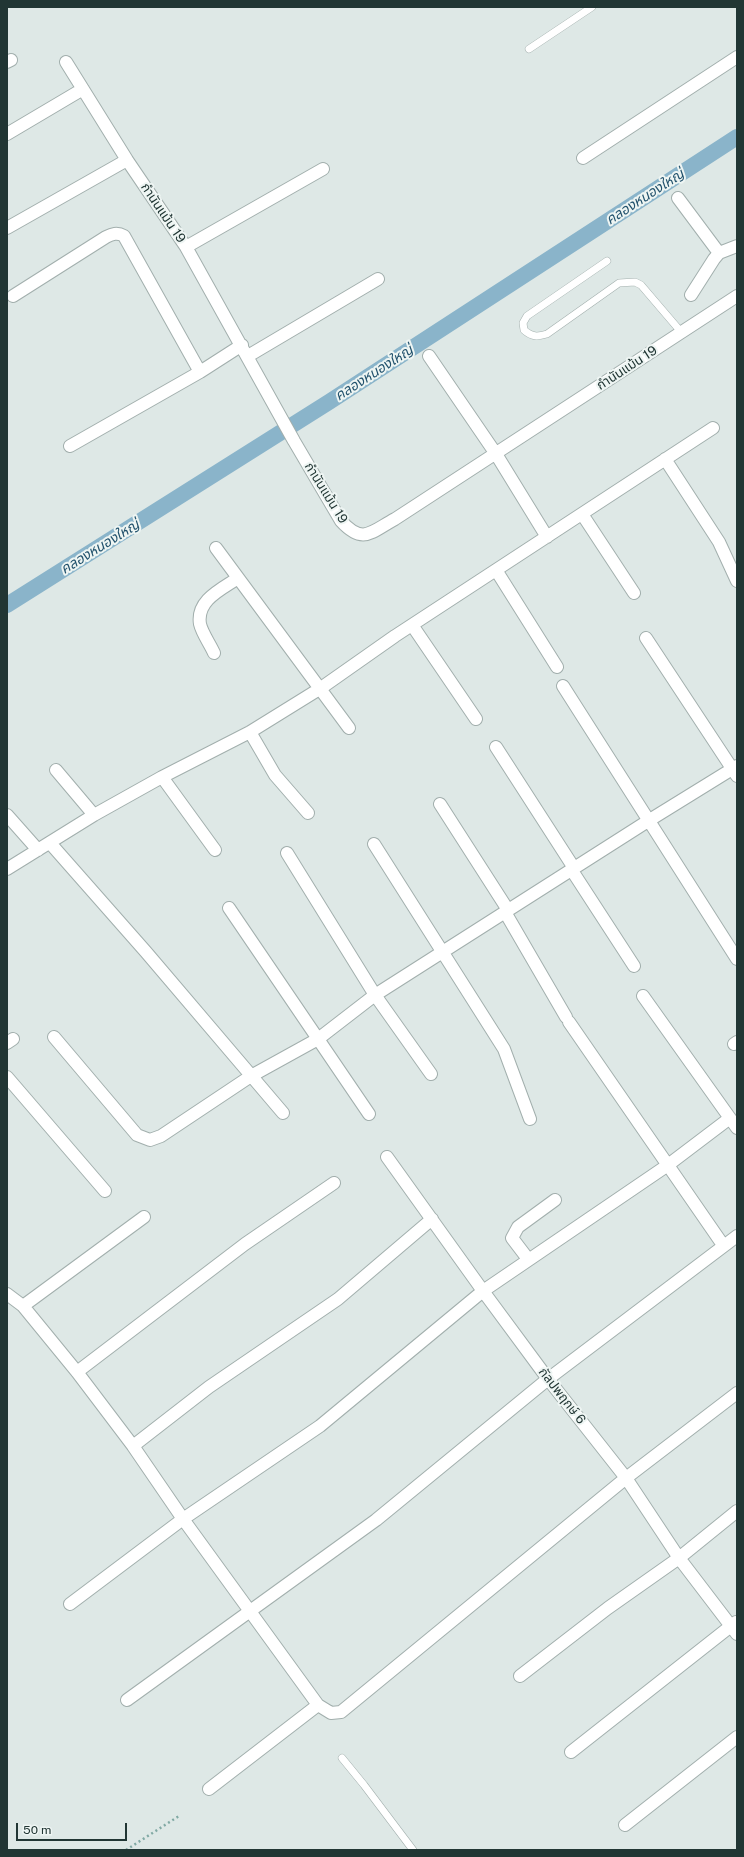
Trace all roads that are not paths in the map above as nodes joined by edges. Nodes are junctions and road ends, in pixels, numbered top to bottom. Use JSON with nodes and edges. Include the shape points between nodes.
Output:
{"nodes":[{"id":1,"x":592,"y":7,"type":"edge"},
{"id":2,"x":529,"y":49,"type":"dead end"},
{"id":3,"x":737,"y":57,"type":"edge"},
{"id":4,"x":66,"y":62,"type":"dead end"},
{"id":5,"x":83,"y":89,"type":"junction"},
{"id":6,"x":7,"y":134,"type":"edge"},
{"id":7,"x":583,"y":158,"type":"dead end"},
{"id":8,"x":126,"y":160,"type":"junction"},
{"id":9,"x":323,"y":169,"type":"dead end"},
{"id":10,"x":678,"y":198,"type":"dead end"},
{"id":11,"x":7,"y":228,"type":"edge"},
{"id":12,"x":737,"y":246,"type":"edge"},
{"id":13,"x":186,"y":247,"type":"junction"},
{"id":14,"x":719,"y":254,"type":"junction"},
{"id":15,"x":607,"y":261,"type":"dead end"},
{"id":16,"x":378,"y":279,"type":"dead end"},
{"id":17,"x":691,"y":295,"type":"dead end"},
{"id":18,"x":13,"y":296,"type":"dead end"},
{"id":19,"x":737,"y":296,"type":"edge"},
{"id":20,"x":682,"y":333,"type":"junction"},
{"id":21,"x":242,"y":345,"type":"junction"},
{"id":22,"x":248,"y":356,"type":"junction"},
{"id":23,"x":430,"y":356,"type":"dead end"},
{"id":24,"x":200,"y":372,"type":"junction"},
{"id":25,"x":713,"y":428,"type":"dead end"},
{"id":26,"x":70,"y":446,"type":"dead end"},
{"id":27,"x":496,"y":454,"type":"junction"},
{"id":28,"x":666,"y":459,"type":"junction"},
{"id":29,"x":582,"y":514,"type":"junction"},
{"id":30,"x":546,"y":537,"type":"junction"},
{"id":31,"x":216,"y":548,"type":"dead end"},
{"id":32,"x":496,"y":570,"type":"junction"},
{"id":33,"x":238,"y":578,"type":"junction"},
{"id":34,"x":737,"y":580,"type":"edge"},
{"id":35,"x":634,"y":593,"type":"dead end"},
{"id":36,"x":412,"y":625,"type":"junction"},
{"id":37,"x":646,"y":638,"type":"dead end"},
{"id":38,"x":214,"y":653,"type":"dead end"},
{"id":39,"x":557,"y":667,"type":"dead end"},
{"id":40,"x":563,"y":686,"type":"dead end"},
{"id":41,"x":321,"y":688,"type":"junction"},
{"id":42,"x":476,"y":719,"type":"dead end"},
{"id":43,"x":349,"y":728,"type":"dead end"},
{"id":44,"x":250,"y":732,"type":"junction"},
{"id":45,"x":496,"y":747,"type":"dead end"},
{"id":46,"x":56,"y":770,"type":"dead end"},
{"id":47,"x":735,"y":770,"type":"edge"},
{"id":48,"x":162,"y":777,"type":"junction"},
{"id":49,"x":440,"y":804,"type":"dead end"},
{"id":50,"x":308,"y":813,"type":"dead end"},
{"id":51,"x":7,"y":815,"type":"edge"},
{"id":52,"x":94,"y":816,"type":"junction"},
{"id":53,"x":648,"y":821,"type":"junction"},
{"id":54,"x":50,"y":843,"type":"junction"},
{"id":55,"x":374,"y":844,"type":"dead end"},
{"id":56,"x":38,"y":850,"type":"junction"},
{"id":57,"x":215,"y":850,"type":"dead end"},
{"id":58,"x":288,"y":853,"type":"dead end"},
{"id":59,"x":7,"y":869,"type":"edge"},
{"id":60,"x":573,"y":869,"type":"junction"},
{"id":61,"x":229,"y":908,"type":"dead end"},
{"id":62,"x":507,"y":911,"type":"junction"},
{"id":63,"x":442,"y":952,"type":"junction"},
{"id":64,"x":737,"y":959,"type":"edge"},
{"id":65,"x":634,"y":966,"type":"dead end"},
{"id":66,"x":375,"y":995,"type":"junction"},
{"id":67,"x":643,"y":996,"type":"dead end"},
{"id":68,"x":54,"y":1037,"type":"dead end"},
{"id":69,"x":318,"y":1039,"type":"junction"},
{"id":70,"x":431,"y":1074,"type":"dead end"},
{"id":71,"x":7,"y":1076,"type":"edge"},
{"id":72,"x":250,"y":1076,"type":"junction"},
{"id":73,"x":283,"y":1113,"type":"dead end"},
{"id":74,"x":368,"y":1114,"type":"dead end"},
{"id":75,"x":530,"y":1119,"type":"dead end"},
{"id":76,"x":734,"y":1123,"type":"edge"},
{"id":77,"x":386,"y":1158,"type":"dead end"},
{"id":78,"x":668,"y":1165,"type":"junction"},
{"id":79,"x":334,"y":1182,"type":"dead end"},
{"id":80,"x":105,"y":1191,"type":"dead end"},
{"id":81,"x":555,"y":1200,"type":"dead end"},
{"id":82,"x":144,"y":1217,"type":"dead end"},
{"id":83,"x":432,"y":1219,"type":"junction"},
{"id":84,"x":736,"y":1238,"type":"edge"},
{"id":85,"x":723,"y":1245,"type":"junction"},
{"id":86,"x":528,"y":1259,"type":"junction"},
{"id":87,"x":483,"y":1291,"type":"junction"},
{"id":88,"x":7,"y":1294,"type":"edge"},
{"id":89,"x":23,"y":1306,"type":"junction"},
{"id":90,"x":77,"y":1372,"type":"junction"},
{"id":91,"x":548,"y":1379,"type":"junction"},
{"id":92,"x":737,"y":1393,"type":"edge"},
{"id":93,"x":132,"y":1446,"type":"junction"},
{"id":94,"x":626,"y":1478,"type":"junction"},
{"id":95,"x":737,"y":1511,"type":"edge"},
{"id":96,"x":183,"y":1519,"type":"junction"},
{"id":97,"x":679,"y":1558,"type":"junction"},
{"id":98,"x":70,"y":1604,"type":"dead end"},
{"id":99,"x":251,"y":1611,"type":"junction"},
{"id":100,"x":735,"y":1627,"type":"edge"},
{"id":101,"x":520,"y":1676,"type":"dead end"},
{"id":102,"x":127,"y":1700,"type":"dead end"},
{"id":103,"x":318,"y":1705,"type":"junction"},
{"id":104,"x":737,"y":1737,"type":"edge"},
{"id":105,"x":571,"y":1752,"type":"dead end"},
{"id":106,"x":342,"y":1758,"type":"dead end"},
{"id":107,"x":209,"y":1789,"type":"dead end"},
{"id":108,"x":625,"y":1825,"type":"dead end"},
{"id":109,"x":413,"y":1850,"type":"edge"}],
"edges":[{"from":1,"to":2,"type":"lane"},
{"from":3,"to":7,"type":"street"},
{"from":4,"to":5,"type":"street","name":"กำนันแม้น 19"},
{"from":5,"to":6,"type":"street"},
{"from":5,"to":8,"type":"street","name":"กำนันแม้น 19"},
{"from":8,"to":11,"type":"street"},
{"from":8,"to":13,"type":"street","name":"กำนันแม้น 19"},
{"from":9,"to":13,"type":"street"},
{"from":10,"to":14,"type":"street"},
{"from":12,"to":14,"type":"street"},
{"from":13,"to":21,"type":"street","name":"กำนันแม้น 19"},
{"from":14,"to":17,"type":"street"},
{"from":15,"to":20,"type":"lane","via":[[527,316],[523,323],[524,330],[538,337],[548,334],[619,283],[634,282],[641,285]]},
{"from":16,"to":22,"type":"street"},
{"from":18,"to":24,"type":"street","via":[[106,236],[120,234],[124,236]]},
{"from":19,"to":20,"type":"street","name":"กำนันแม้น 19"},
{"from":20,"to":27,"type":"street","name":"กำนันแม้น 19"},
{"from":21,"to":22,"type":"street","name":"กำนันแม้น 19"},
{"from":21,"to":24,"type":"street"},
{"from":22,"to":27,"type":"street","name":"กำนันแม้น 19","via":[[294,441],[341,521],[350,531],[361,535],[368,534]]},
{"from":23,"to":27,"type":"street"},
{"from":24,"to":26,"type":"street"},
{"from":25,"to":28,"type":"street"},
{"from":27,"to":30,"type":"street"},
{"from":28,"to":29,"type":"street"},
{"from":28,"to":34,"type":"street","via":[[719,542]]},
{"from":29,"to":30,"type":"street"},
{"from":29,"to":35,"type":"street"},
{"from":30,"to":32,"type":"street"},
{"from":31,"to":33,"type":"street"},
{"from":32,"to":36,"type":"street"},
{"from":32,"to":39,"type":"street"},
{"from":33,"to":38,"type":"street","via":[[214,594],[201,610],[200,624]]},
{"from":33,"to":41,"type":"street"},
{"from":36,"to":41,"type":"street"},
{"from":36,"to":42,"type":"street"},
{"from":37,"to":47,"type":"street"},
{"from":40,"to":53,"type":"street"},
{"from":41,"to":43,"type":"street"},
{"from":41,"to":44,"type":"street"},
{"from":44,"to":48,"type":"street"},
{"from":44,"to":50,"type":"street","via":[[275,774]]},
{"from":45,"to":60,"type":"street"},
{"from":46,"to":52,"type":"street"},
{"from":47,"to":53,"type":"street"},
{"from":48,"to":52,"type":"street"},
{"from":48,"to":57,"type":"street"},
{"from":49,"to":62,"type":"street"},
{"from":51,"to":56,"type":"street"},
{"from":52,"to":54,"type":"street"},
{"from":53,"to":60,"type":"street"},
{"from":53,"to":64,"type":"street"},
{"from":54,"to":56,"type":"street"},
{"from":54,"to":72,"type":"street"},
{"from":55,"to":63,"type":"street"},
{"from":56,"to":59,"type":"street"},
{"from":58,"to":66,"type":"street"},
{"from":60,"to":62,"type":"street"},
{"from":60,"to":65,"type":"street"},
{"from":61,"to":69,"type":"street"},
{"from":62,"to":63,"type":"street"},
{"from":62,"to":78,"type":"street","via":[[568,1019]]},
{"from":63,"to":66,"type":"street"},
{"from":63,"to":75,"type":"street","via":[[504,1049]]},
{"from":66,"to":69,"type":"street"},
{"from":66,"to":70,"type":"street"},
{"from":67,"to":76,"type":"street"},
{"from":68,"to":72,"type":"street","via":[[137,1135],[150,1140],[161,1136]]},
{"from":69,"to":72,"type":"street"},
{"from":69,"to":74,"type":"street"},
{"from":71,"to":80,"type":"street"},
{"from":72,"to":73,"type":"street"},
{"from":76,"to":78,"type":"street"},
{"from":77,"to":83,"type":"street","name":"กัลปพฤกษ์ 6"},
{"from":78,"to":85,"type":"street"},
{"from":78,"to":86,"type":"street"},
{"from":79,"to":90,"type":"street","via":[[246,1244]]},
{"from":81,"to":86,"type":"street","via":[[518,1227],[513,1234],[512,1238]]},
{"from":82,"to":89,"type":"street"},
{"from":83,"to":87,"type":"street","name":"กัลปพฤกษ์ 6"},
{"from":83,"to":93,"type":"street","via":[[338,1299],[209,1387]]},
{"from":84,"to":85,"type":"street"},
{"from":85,"to":91,"type":"street"},
{"from":86,"to":87,"type":"street"},
{"from":87,"to":91,"type":"street","name":"กัลปพฤกษ์ 6"},
{"from":87,"to":96,"type":"street","via":[[320,1426]]},
{"from":88,"to":89,"type":"street"},
{"from":89,"to":90,"type":"street"},
{"from":90,"to":93,"type":"street"},
{"from":91,"to":94,"type":"street","name":"กัลปพฤกษ์ 6"},
{"from":91,"to":99,"type":"street","via":[[376,1520]]},
{"from":92,"to":94,"type":"street"},
{"from":93,"to":96,"type":"street"},
{"from":94,"to":97,"type":"street","name":"กัลปพฤกษ์ 6"},
{"from":94,"to":103,"type":"street","via":[[341,1712],[331,1713]]},
{"from":95,"to":97,"type":"street"},
{"from":96,"to":98,"type":"street"},
{"from":96,"to":99,"type":"street"},
{"from":97,"to":100,"type":"street","name":"กัลปพฤกษ์ 6"},
{"from":97,"to":101,"type":"street","via":[[608,1608]]},
{"from":99,"to":102,"type":"street"},
{"from":99,"to":103,"type":"street"},
{"from":100,"to":105,"type":"street"},
{"from":103,"to":107,"type":"street"},
{"from":104,"to":108,"type":"street"},
{"from":106,"to":109,"type":"lane"}]}
